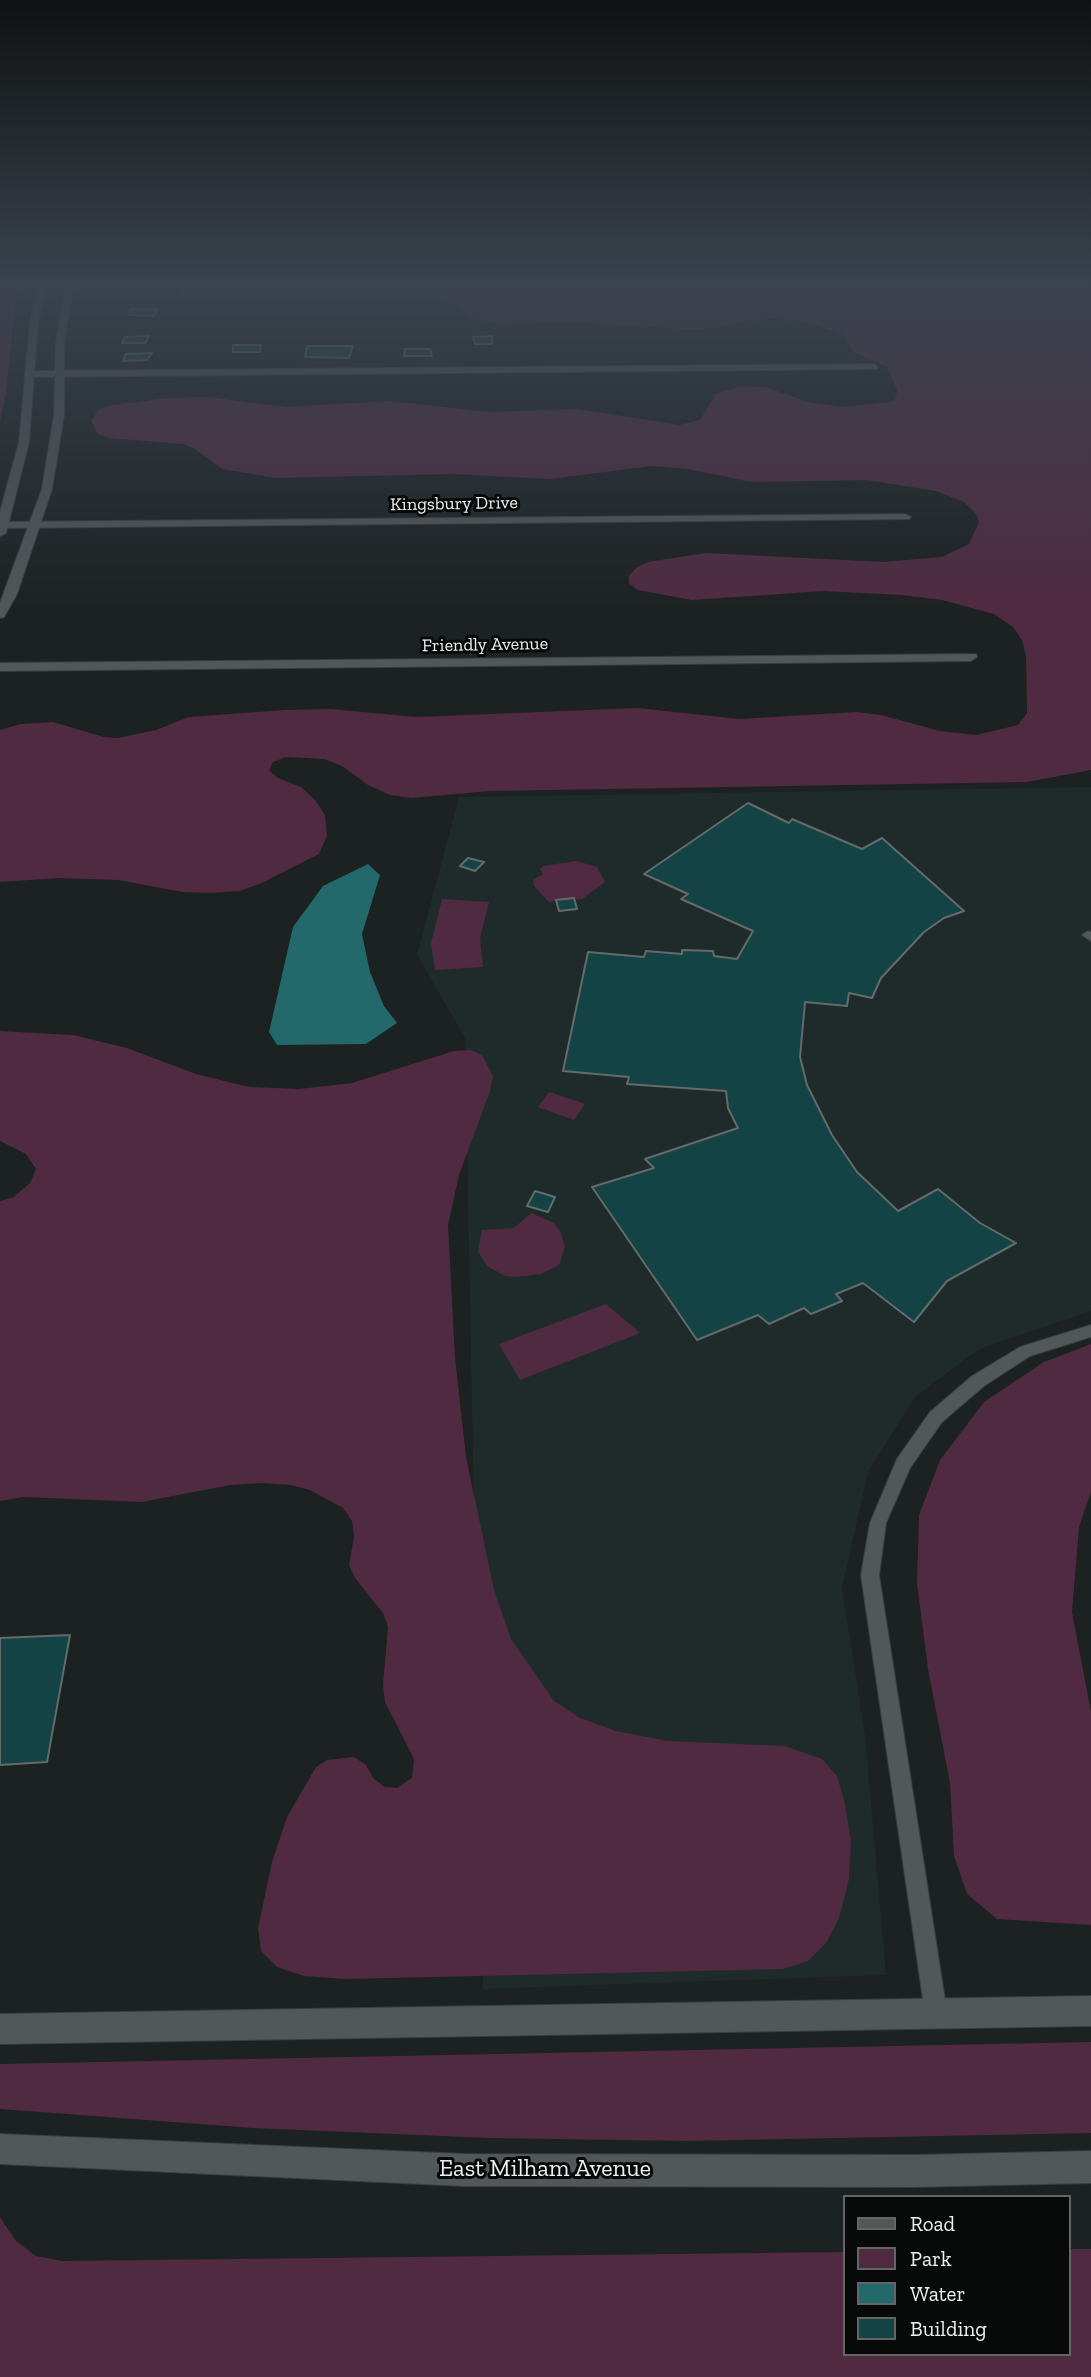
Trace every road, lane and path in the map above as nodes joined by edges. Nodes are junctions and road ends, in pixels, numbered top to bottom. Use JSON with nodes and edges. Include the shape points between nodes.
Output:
{"nodes":[{"id":1,"x":28,"y":399,"type":"edge"},
{"id":2,"x":60,"y":399,"type":"edge"},
{"id":3,"x":905,"y":517,"type":"dead end"},
{"id":4,"x":36,"y":525,"type":"junction"},
{"id":5,"x":2,"y":529,"type":"edge"},
{"id":6,"x":0,"y":614,"type":"edge"},
{"id":7,"x":971,"y":657,"type":"dead end"},
{"id":8,"x":0,"y":667,"type":"edge"},
{"id":9,"x":1091,"y":1331,"type":"edge"},
{"id":10,"x":1091,"y":2011,"type":"edge"},
{"id":11,"x":936,"y":2013,"type":"junction"},
{"id":12,"x":0,"y":2029,"type":"edge"},
{"id":13,"x":0,"y":2149,"type":"edge"},
{"id":14,"x":1091,"y":2167,"type":"edge"}],
"edges":[{"from":1,"to":5,"type":"street","via":[[24,442]]},
{"from":2,"to":4,"type":"street","via":[[54,452]]},
{"from":3,"to":4,"type":"street","name":"Kingsbury Drive"},
{"from":4,"to":5,"type":"street","name":"Kingsbury Drive"},
{"from":4,"to":6,"type":"street"},
{"from":7,"to":8,"type":"street","name":"Friendly Avenue"},
{"from":9,"to":11,"type":"lane","via":[[1025,1351],[978,1381],[936,1417],[903,1464],[878,1523],[870,1575]]},
{"from":10,"to":11,"type":"street"},
{"from":11,"to":12,"type":"street"},
{"from":13,"to":14,"type":"street","name":"East Milham Avenue","via":[[464,2170]]}]}
